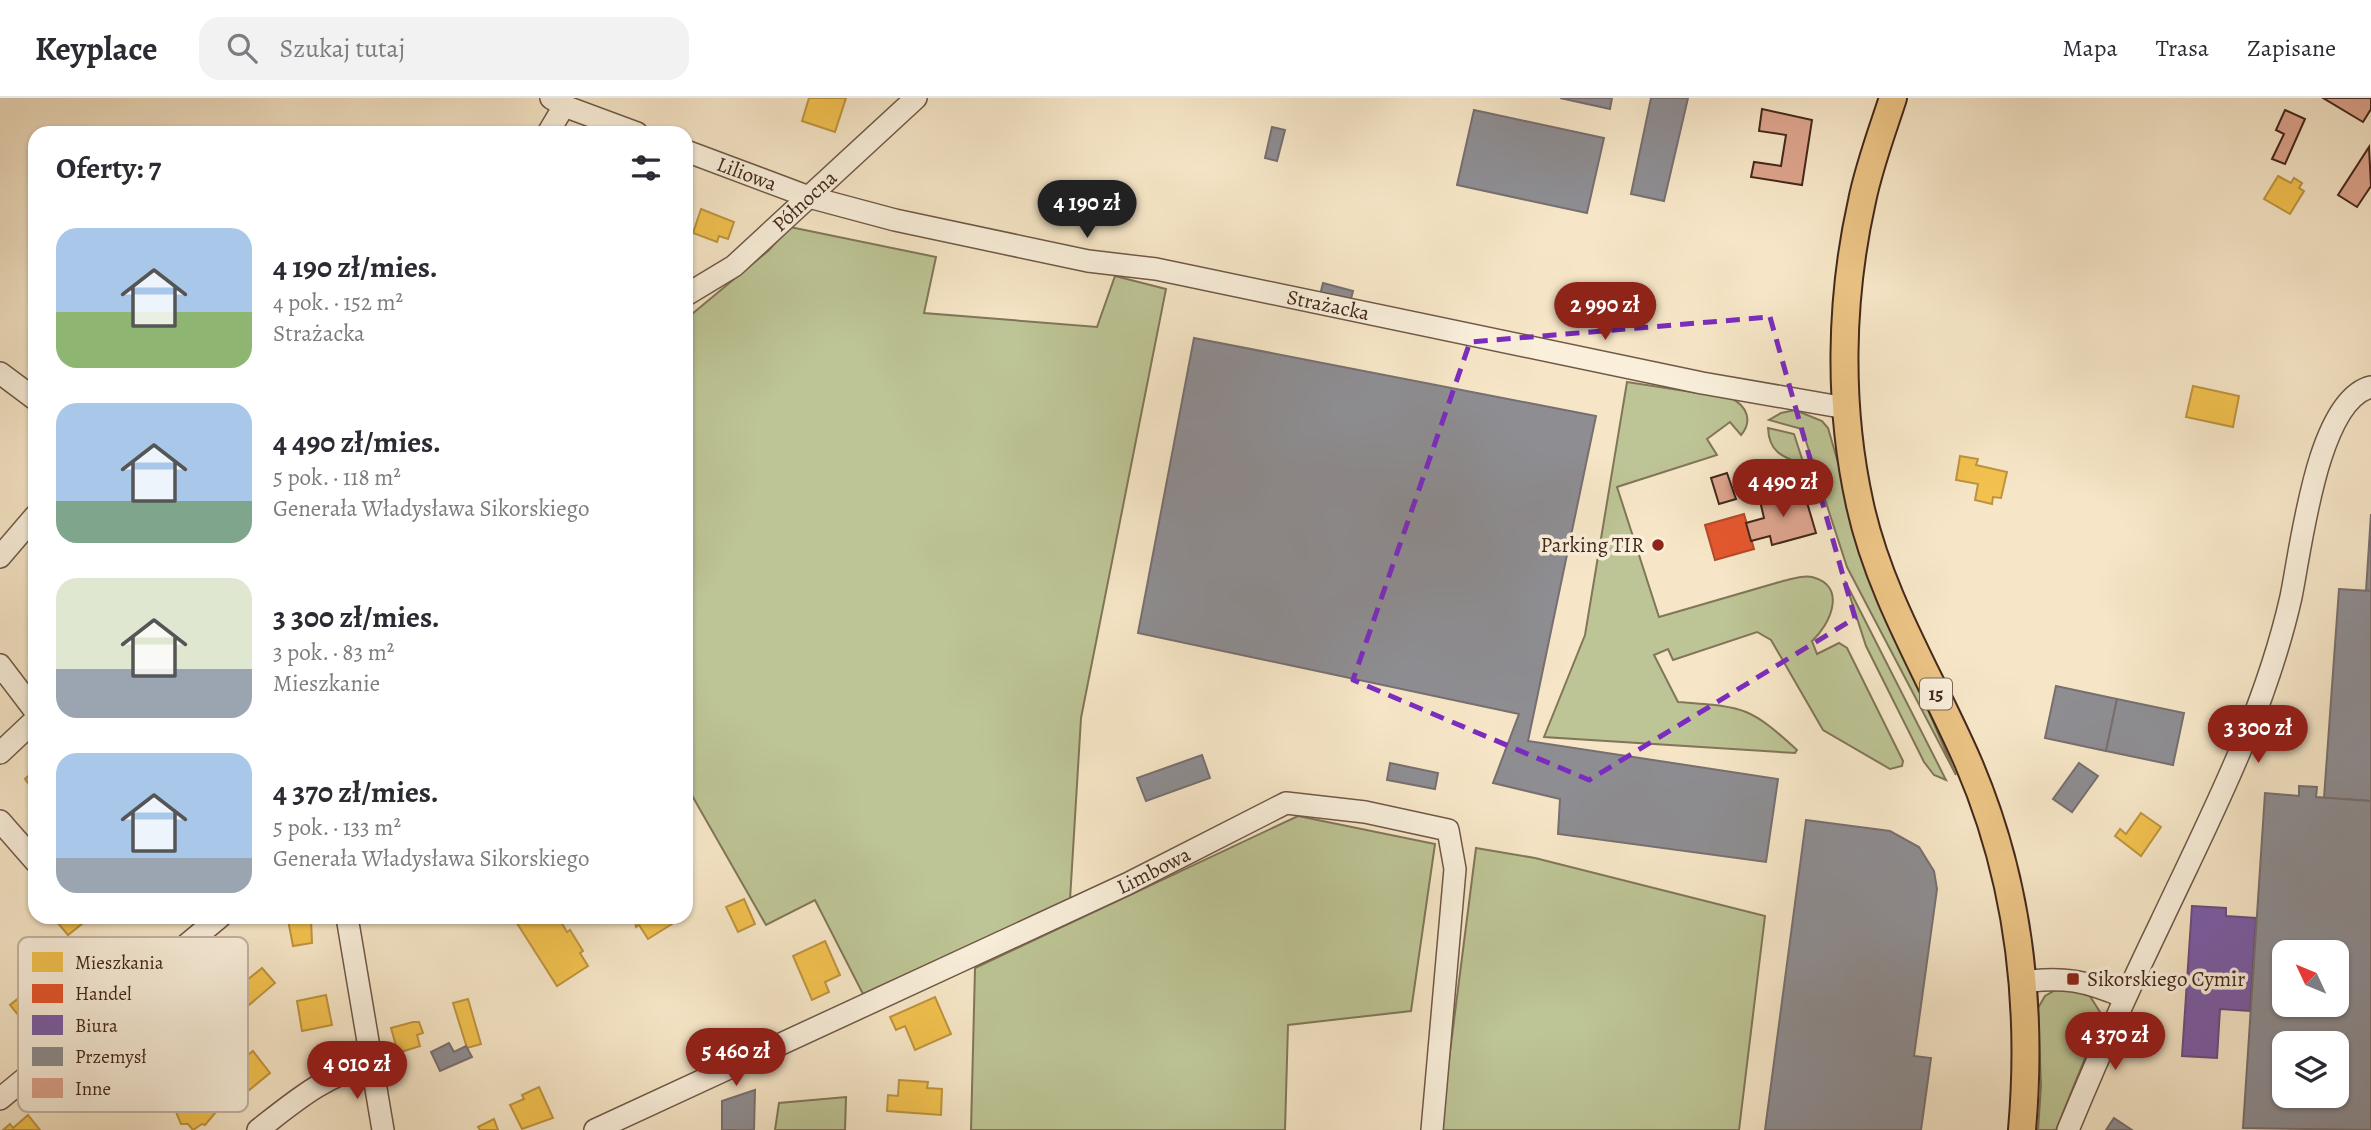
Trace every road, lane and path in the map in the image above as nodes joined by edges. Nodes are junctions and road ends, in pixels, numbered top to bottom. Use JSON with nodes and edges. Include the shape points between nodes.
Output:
{"nodes":[{"id":1,"x":916,"y":98,"type":"edge"},
{"id":2,"x":1893,"y":98,"type":"edge"},
{"id":3,"x":558,"y":102,"type":"edge"},
{"id":4,"x":550,"y":126,"type":"edge"},
{"id":5,"x":619,"y":126,"type":"edge"},
{"id":6,"x":693,"y":154,"type":"edge"},
{"id":7,"x":809,"y":197,"type":"junction"},
{"id":8,"x":693,"y":291,"type":"edge"},
{"id":9,"x":0,"y":373,"type":"edge"},
{"id":10,"x":2371,"y":387,"type":"edge"},
{"id":11,"x":28,"y":394,"type":"edge"},
{"id":12,"x":1846,"y":408,"type":"junction"},
{"id":13,"x":28,"y":524,"type":"edge"},
{"id":14,"x":0,"y":557,"type":"edge"},
{"id":15,"x":0,"y":665,"type":"edge"},
{"id":16,"x":28,"y":702,"type":"edge"},
{"id":17,"x":28,"y":726,"type":"edge"},
{"id":18,"x":0,"y":752,"type":"edge"},
{"id":19,"x":0,"y":821,"type":"edge"},
{"id":20,"x":28,"y":853,"type":"edge"},
{"id":21,"x":211,"y":924,"type":"edge"},
{"id":22,"x":348,"y":924,"type":"edge"},
{"id":23,"x":196,"y":937,"type":"edge"},
{"id":24,"x":2023,"y":982,"type":"junction"},
{"id":25,"x":2124,"y":997,"type":"junction"},
{"id":26,"x":372,"y":1064,"type":"junction"},
{"id":27,"x":18,"y":1083,"type":"edge"},
{"id":28,"x":0,"y":1098,"type":"edge"},
{"id":29,"x":258,"y":1130,"type":"edge"},
{"id":30,"x":383,"y":1130,"type":"edge"},
{"id":31,"x":595,"y":1130,"type":"edge"},
{"id":32,"x":1432,"y":1130,"type":"edge"},
{"id":33,"x":2022,"y":1130,"type":"edge"},
{"id":34,"x":2067,"y":1130,"type":"edge"}],
"edges":[{"from":1,"to":7,"type":"street","name":"Północna"},
{"from":2,"to":12,"type":"main road","number":"15","via":[[1862,200],[1849,275]]},
{"from":3,"to":4,"type":"street"},
{"from":3,"to":5,"type":"street"},
{"from":6,"to":7,"type":"street","name":"Liliowa"},
{"from":7,"to":8,"type":"street","name":"Północna","via":[[734,265]]},
{"from":7,"to":12,"type":"street","name":"Strażacka","via":[[1067,257],[1156,270],[1702,383]]},
{"from":9,"to":11,"type":"street"},
{"from":10,"to":25,"type":"street","via":[[2359,390],[2342,410],[2308,504],[2291,597],[2267,685],[2235,767]]},
{"from":12,"to":24,"type":"main road","number":"15","via":[[1860,506],[1876,559],[1969,764],[1990,822],[2017,926]]},
{"from":13,"to":14,"type":"street"},
{"from":15,"to":16,"type":"street"},
{"from":17,"to":18,"type":"street"},
{"from":19,"to":20,"type":"street"},
{"from":21,"to":23,"type":"street"},
{"from":22,"to":26,"type":"street"},
{"from":24,"to":25,"type":"street","via":[[2073,979]]},
{"from":24,"to":33,"type":"main road","number":"15"},
{"from":25,"to":34,"type":"street"},
{"from":26,"to":29,"type":"street","via":[[346,1070],[309,1090]]},
{"from":26,"to":30,"type":"street"},
{"from":27,"to":28,"type":"street"},
{"from":31,"to":32,"type":"street","name":"Limbowa","via":[[1127,884],[1286,803],[1365,812],[1448,830],[1455,869]]}]}
